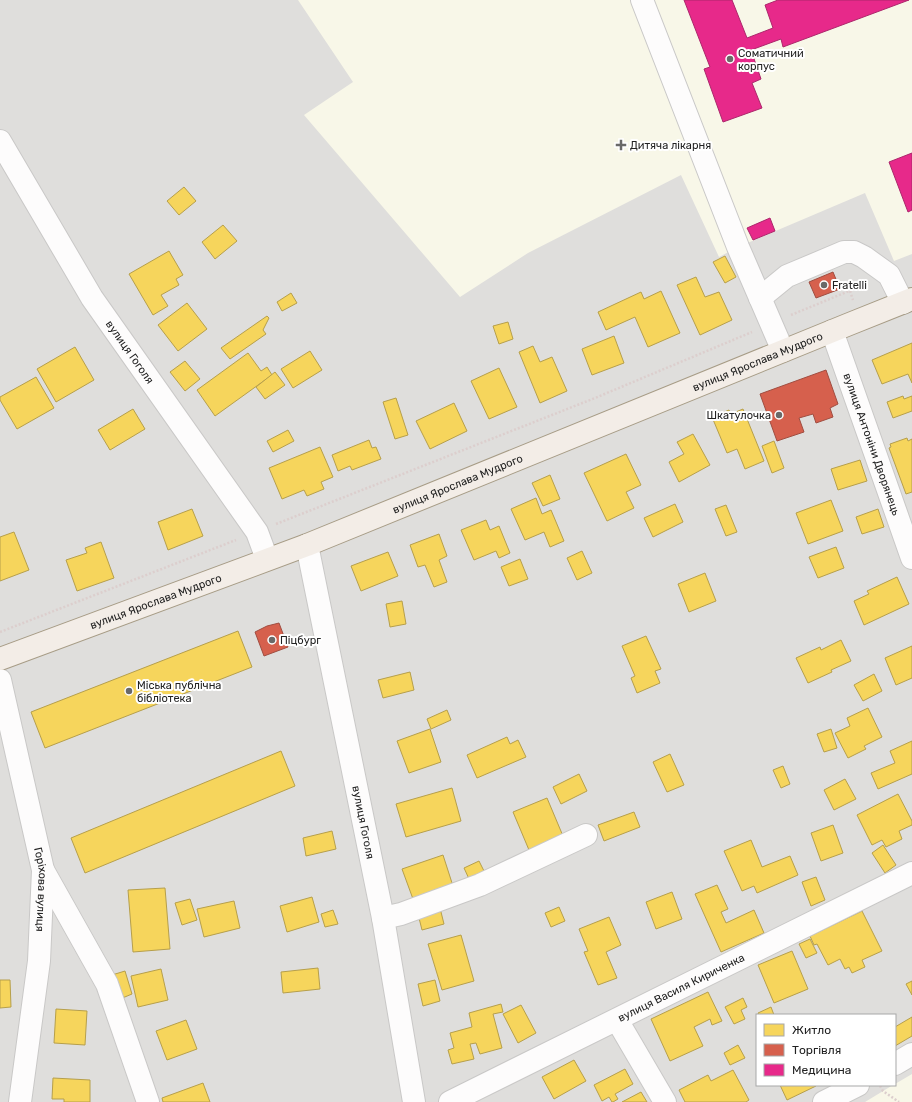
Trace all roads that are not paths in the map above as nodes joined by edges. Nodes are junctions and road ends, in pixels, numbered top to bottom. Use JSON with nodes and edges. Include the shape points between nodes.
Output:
{"nodes":[{"id":1,"x":642,"y":0,"type":"edge"},
{"id":2,"x":0,"y":141,"type":"edge"},
{"id":3,"x":760,"y":298,"type":"junction"},
{"id":4,"x":907,"y":301,"type":"edge"},
{"id":5,"x":832,"y":331,"type":"junction"},
{"id":6,"x":783,"y":351,"type":"junction"},
{"id":7,"x":307,"y":544,"type":"junction"},
{"id":8,"x":912,"y":558,"type":"edge"},
{"id":9,"x":266,"y":559,"type":"junction"},
{"id":10,"x":0,"y":659,"type":"edge"},
{"id":11,"x":0,"y":680,"type":"edge"},
{"id":12,"x":586,"y":835,"type":"dead end"},
{"id":13,"x":43,"y":870,"type":"junction"},
{"id":14,"x":912,"y":873,"type":"edge"},
{"id":15,"x":383,"y":918,"type":"junction"},
{"id":16,"x":617,"y":1020,"type":"junction"},
{"id":17,"x":912,"y":1054,"type":"edge"},
{"id":18,"x":896,"y":1063,"type":"edge"},
{"id":19,"x":856,"y":1086,"type":"edge"},
{"id":20,"x":20,"y":1102,"type":"edge"},
{"id":21,"x":148,"y":1102,"type":"edge"},
{"id":22,"x":414,"y":1102,"type":"edge"},
{"id":23,"x":450,"y":1102,"type":"edge"},
{"id":24,"x":665,"y":1102,"type":"edge"},
{"id":25,"x":824,"y":1102,"type":"edge"}],
"edges":[{"from":1,"to":3,"type":"street"},
{"from":2,"to":9,"type":"street","name":"вулиця Гоголя","via":[[92,298],[257,532]]},
{"from":3,"to":4,"type":"street","via":[[787,276],[844,252],[854,252],[889,275]]},
{"from":3,"to":6,"type":"street"},
{"from":4,"to":5,"type":"main road","name":"вулиця Ярослава Мудрого"},
{"from":5,"to":6,"type":"main road","name":"вулиця Ярослава Мудрого"},
{"from":5,"to":8,"type":"street","name":"вулиця Антоніни Дворянець"},
{"from":6,"to":7,"type":"main road","name":"вулиця Ярослава Мудрого"},
{"from":7,"to":9,"type":"main road","name":"вулиця Ярослава Мудрого"},
{"from":7,"to":15,"type":"street","name":"вулиця Гоголя"},
{"from":9,"to":10,"type":"main road","name":"вулиця Ярослава Мудрого"},
{"from":11,"to":13,"type":"street","name":"Горіхова вулиця"},
{"from":12,"to":15,"type":"street","via":[[480,885],[401,914]]},
{"from":13,"to":20,"type":"street","name":"Горіхова вулиця","via":[[39,961]]},
{"from":13,"to":21,"type":"street","via":[[107,984]]},
{"from":14,"to":16,"type":"street","name":"вулиця Василя Кириченка"},
{"from":15,"to":22,"type":"street","name":"вулиця Гоголя"},
{"from":16,"to":23,"type":"street","name":"вулиця Василя Кириченка"},
{"from":16,"to":24,"type":"street"},
{"from":17,"to":18,"type":"street"},
{"from":19,"to":25,"type":"street"}]}
